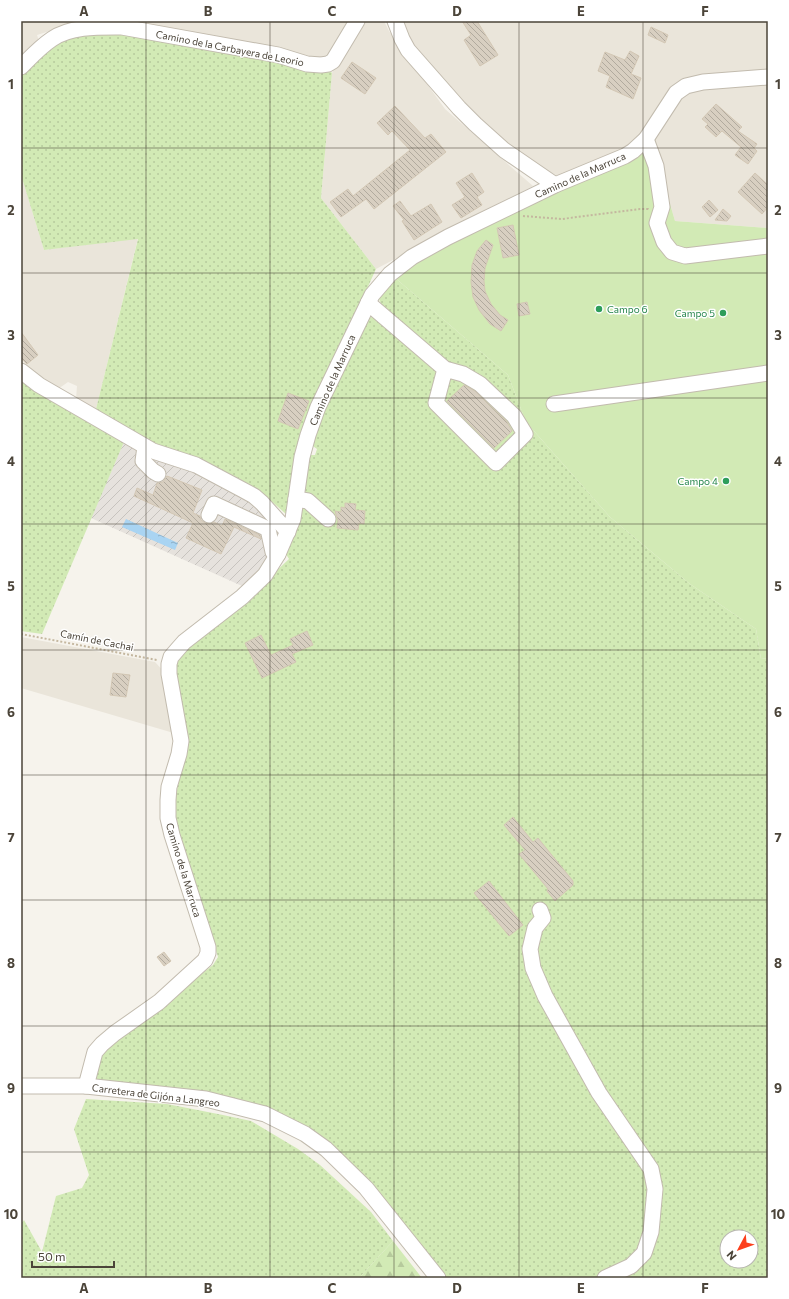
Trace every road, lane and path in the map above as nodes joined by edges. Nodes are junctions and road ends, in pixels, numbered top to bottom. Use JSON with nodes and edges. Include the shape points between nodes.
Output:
{"nodes":[{"id":1,"x":357,"y":21,"type":"edge"},
{"id":2,"x":395,"y":21,"type":"edge"},
{"id":3,"x":21,"y":67,"type":"edge"},
{"id":4,"x":768,"y":77,"type":"edge"},
{"id":5,"x":646,"y":139,"type":"junction"},
{"id":6,"x":555,"y":185,"type":"junction"},
{"id":7,"x":523,"y":216,"type":"dead end"},
{"id":8,"x":657,"y":224,"type":"junction"},
{"id":9,"x":768,"y":246,"type":"edge"},
{"id":10,"x":368,"y":303,"type":"junction"},
{"id":11,"x":445,"y":369,"type":"junction"},
{"id":12,"x":21,"y":371,"type":"edge"},
{"id":13,"x":768,"y":373,"type":"edge"},
{"id":14,"x":554,"y":404,"type":"dead end"},
{"id":15,"x":145,"y":447,"type":"junction"},
{"id":16,"x":158,"y":474,"type":"dead end"},
{"id":17,"x":296,"y":499,"type":"junction"},
{"id":18,"x":209,"y":515,"type":"dead end"},
{"id":19,"x":328,"y":519,"type":"dead end"},
{"id":20,"x":288,"y":532,"type":"junction"},
{"id":21,"x":278,"y":554,"type":"junction"},
{"id":22,"x":21,"y":634,"type":"edge"},
{"id":23,"x":169,"y":664,"type":"junction"},
{"id":24,"x":540,"y":910,"type":"dead end"},
{"id":25,"x":21,"y":1086,"type":"edge"},
{"id":26,"x":86,"y":1086,"type":"junction"},
{"id":27,"x":438,"y":1278,"type":"edge"},
{"id":28,"x":605,"y":1278,"type":"edge"}],
"edges":[{"from":1,"to":3,"type":"street","name":"Camino de la Carbayera de Leorio","via":[[333,61],[321,65],[122,27],[109,27],[69,31],[58,35]]},
{"from":2,"to":6,"type":"street","via":[[408,50],[459,108],[504,150]]},
{"from":4,"to":5,"type":"street","name":"Camino de la Marruca","via":[[703,82],[686,86],[676,93]]},
{"from":5,"to":6,"type":"street","name":"Camino de la Marruca","via":[[625,156]]},
{"from":5,"to":8,"type":"street","via":[[656,166],[662,207]]},
{"from":6,"to":10,"type":"street","name":"Camino de la Marruca","via":[[448,236],[412,258],[390,274]]},
{"from":7,"to":8,"type":"path","via":[[562,219],[648,209]]},
{"from":8,"to":9,"type":"street","via":[[664,242],[672,252],[685,256]]},
{"from":10,"to":11,"type":"street"},
{"from":10,"to":17,"type":"street","name":"Camino de la Marruca","via":[[318,407],[302,457]]},
{"from":11,"to":11,"type":"street","via":[[436,402],[496,463],[525,434],[514,416],[480,384],[463,374]]},
{"from":12,"to":15,"type":"street","via":[[40,385]]},
{"from":13,"to":14,"type":"street"},
{"from":15,"to":16,"type":"street","via":[[143,461]]},
{"from":15,"to":20,"type":"street","via":[[196,465],[254,496]]},
{"from":17,"to":19,"type":"street","via":[[308,500]]},
{"from":17,"to":20,"type":"street","name":"Camino de la Marruca"},
{"from":18,"to":21,"type":"street","via":[[214,504],[268,529],[273,552]]},
{"from":20,"to":21,"type":"street","name":"Camino de la Marruca"},
{"from":21,"to":23,"type":"street","name":"Camino de la Marruca","via":[[265,575],[184,642]]},
{"from":22,"to":23,"type":"path","name":"Camín de Cachai"},
{"from":23,"to":26,"type":"street","name":"Camino de la Marruca","via":[[181,742],[169,787],[168,818],[208,953],[205,960],[159,1002],[102,1044],[95,1052]]},
{"from":24,"to":28,"type":"street","via":[[543,918],[535,928],[530,949],[533,968],[545,996],[599,1093],[651,1169],[655,1189],[651,1232],[644,1253],[632,1266]]},
{"from":25,"to":26,"type":"street","name":"Carretera de Gijón a Langreo"},
{"from":26,"to":27,"type":"street","name":"Carretera de Gijón a Langreo","via":[[206,1099],[265,1114],[305,1134],[326,1149],[366,1188]]}]}
